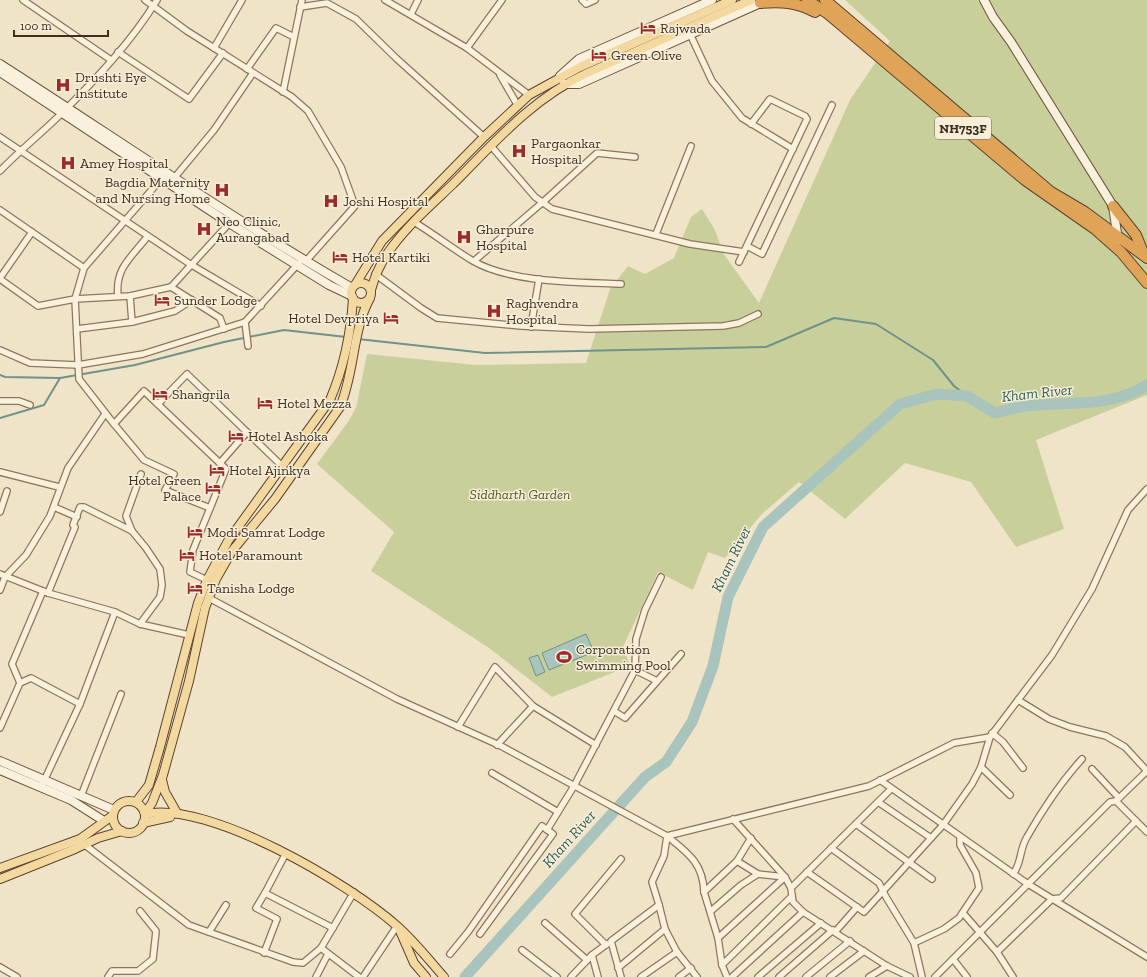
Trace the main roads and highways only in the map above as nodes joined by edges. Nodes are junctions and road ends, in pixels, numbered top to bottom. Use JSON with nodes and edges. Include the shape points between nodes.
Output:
{"nodes":[{"id":1,"x":732,"y":0,"type":"edge"},
{"id":2,"x":807,"y":0,"type":"edge"},
{"id":3,"x":825,"y":0,"type":"edge"},
{"id":4,"x":759,"y":1,"type":"edge"},
{"id":5,"x":846,"y":29,"type":"junction"},
{"id":6,"x":582,"y":70,"type":"junction"},
{"id":7,"x":561,"y":81,"type":"junction"},
{"id":8,"x":1113,"y":206,"type":"road end"},
{"id":9,"x":1146,"y":257,"type":"edge"},
{"id":10,"x":1147,"y":283,"type":"edge"},
{"id":11,"x":353,"y":292,"type":"junction"},
{"id":12,"x":370,"y":294,"type":"junction"},
{"id":13,"x":351,"y":349,"type":"junction"},
{"id":14,"x":162,"y":779,"type":"junction"},
{"id":15,"x":136,"y":802,"type":"junction"},
{"id":16,"x":113,"y":813,"type":"junction"},
{"id":17,"x":177,"y":813,"type":"junction"},
{"id":18,"x":145,"y":814,"type":"junction"},
{"id":19,"x":189,"y":816,"type":"junction"},
{"id":20,"x":143,"y":824,"type":"junction"},
{"id":21,"x":122,"y":831,"type":"junction"},
{"id":22,"x":0,"y":868,"type":"edge"},
{"id":23,"x":0,"y":879,"type":"edge"},
{"id":24,"x":398,"y":926,"type":"junction"},
{"id":25,"x":442,"y":974,"type":"edge"},
{"id":26,"x":426,"y":977,"type":"edge"}],
"edges":[{"from":1,"to":6,"type":"main road"},
{"from":2,"to":5,"type":"highway","number":"NH753F"},
{"from":3,"to":9,"type":"highway","number":"NH753F","via":[[1051,192],[1085,212]]},
{"from":4,"to":5,"type":"highway","via":[[782,1],[804,6]]},
{"from":4,"to":6,"type":"main road"},
{"from":5,"to":10,"type":"highway","number":"NH753F","via":[[1025,180],[1095,229],[1121,252]]},
{"from":6,"to":7,"type":"main road"},
{"from":7,"to":11,"type":"main road","via":[[529,95],[484,137],[382,241]]},
{"from":7,"to":12,"type":"main road","via":[[534,104],[391,247],[375,274]]},
{"from":8,"to":9,"type":"highway","via":[[1136,235]]},
{"from":11,"to":12,"type":"main road","via":[[361,303]]},
{"from":11,"to":12,"type":"main road","via":[[364,283]]},
{"from":11,"to":13,"type":"main road"},
{"from":12,"to":13,"type":"main road"},
{"from":13,"to":14,"type":"main road","via":[[348,390],[340,407],[275,499],[232,551],[216,580],[209,598]]},
{"from":13,"to":15,"type":"main road","via":[[330,400],[233,533],[207,580],[198,603],[149,784]]},
{"from":14,"to":17,"type":"main road","via":[[164,792]]},
{"from":14,"to":18,"type":"main road"},
{"from":15,"to":16,"type":"main road","via":[[126,800],[117,805]]},
{"from":15,"to":18,"type":"main road"},
{"from":16,"to":21,"type":"main road","via":[[114,825]]},
{"from":16,"to":22,"type":"main road","via":[[80,839]]},
{"from":17,"to":18,"type":"main road"},
{"from":17,"to":19,"type":"main road"},
{"from":18,"to":20,"type":"main road"},
{"from":19,"to":20,"type":"main road","via":[[163,818]]},
{"from":19,"to":24,"type":"main road","via":[[208,820],[286,853],[354,892]]},
{"from":20,"to":21,"type":"main road","via":[[136,831]]},
{"from":21,"to":23,"type":"main road","via":[[98,838]]},
{"from":24,"to":25,"type":"main road"},
{"from":24,"to":26,"type":"main road","via":[[414,963]]}]}
